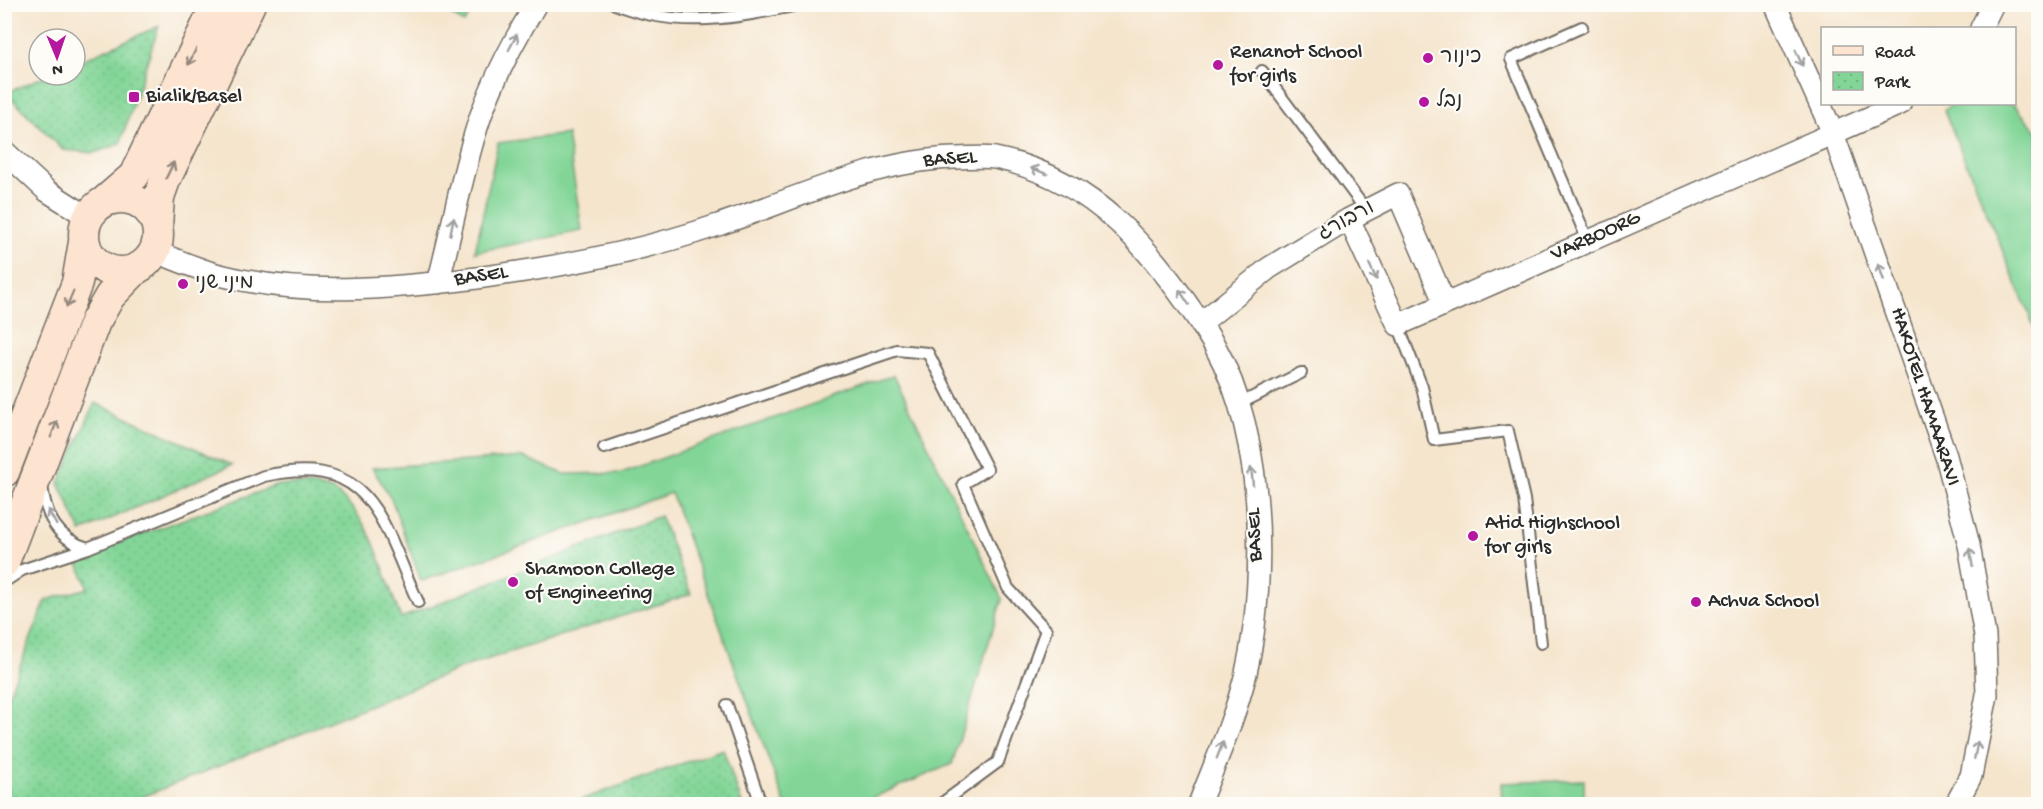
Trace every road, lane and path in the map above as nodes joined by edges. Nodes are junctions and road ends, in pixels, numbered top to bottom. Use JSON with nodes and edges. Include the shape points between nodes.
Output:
{"nodes":[{"id":1,"x":217,"y":4,"type":"edge"},
{"id":2,"x":249,"y":4,"type":"edge"},
{"id":3,"x":536,"y":4,"type":"edge"},
{"id":4,"x":615,"y":4,"type":"edge"},
{"id":5,"x":802,"y":4,"type":"edge"},
{"id":6,"x":1775,"y":4,"type":"edge"},
{"id":7,"x":1993,"y":4,"type":"edge"},
{"id":8,"x":774,"y":7,"type":"edge"},
{"id":9,"x":1582,"y":27,"type":"dead end"},
{"id":10,"x":1982,"y":27,"type":"edge"},
{"id":11,"x":1262,"y":71,"type":"dead end"},
{"id":12,"x":1898,"y":105,"type":"edge"},
{"id":13,"x":1833,"y":133,"type":"junction"},
{"id":14,"x":4,"y":151,"type":"edge"},
{"id":15,"x":1358,"y":214,"type":"junction"},
{"id":16,"x":92,"y":220,"type":"junction"},
{"id":17,"x":1588,"y":241,"type":"junction"},
{"id":18,"x":149,"y":248,"type":"junction"},
{"id":19,"x":438,"y":283,"type":"junction"},
{"id":20,"x":1445,"y":304,"type":"junction"},
{"id":21,"x":1201,"y":323,"type":"junction"},
{"id":22,"x":1398,"y":324,"type":"junction"},
{"id":23,"x":1301,"y":373,"type":"dead end"},
{"id":24,"x":1239,"y":404,"type":"junction"},
{"id":25,"x":604,"y":448,"type":"dead end"},
{"id":26,"x":39,"y":468,"type":"junction"},
{"id":27,"x":4,"y":472,"type":"edge"},
{"id":28,"x":88,"y":548,"type":"junction"},
{"id":29,"x":4,"y":562,"type":"edge"},
{"id":30,"x":4,"y":582,"type":"edge"},
{"id":31,"x":418,"y":602,"type":"dead end"},
{"id":32,"x":1541,"y":643,"type":"dead end"},
{"id":33,"x":726,"y":705,"type":"dead end"},
{"id":34,"x":761,"y":804,"type":"edge"},
{"id":35,"x":941,"y":804,"type":"edge"},
{"id":36,"x":1199,"y":804,"type":"edge"},
{"id":37,"x":1956,"y":804,"type":"edge"}],
"edges":[{"from":1,"to":16,"type":"street","one_way":true,"via":[[134,176]]},
{"from":18,"to":2,"type":"street","one_way":true,"via":[[165,180]]},
{"from":19,"to":3,"type":"street","one_way":true,"via":[[459,188],[481,114],[512,44]]},
{"from":4,"to":8,"type":"lane","via":[[671,18],[710,21]]},
{"from":5,"to":8,"type":"lane"},
{"from":6,"to":13,"type":"street","name":"HAKOTEL HAMAARAVI","one_way":true},
{"from":7,"to":10,"type":"street"},
{"from":9,"to":17,"type":"lane","via":[[1511,59]]},
{"from":11,"to":15,"type":"lane"},
{"from":12,"to":13,"type":"street","name":"VARBOORG"},
{"from":13,"to":17,"type":"street","name":"VARBOORG"},
{"from":37,"to":13,"type":"street","name":"HAKOTEL HAMAARAVI","one_way":true,"via":[[1971,776],[1987,694],[1985,636],[1969,545],[1946,456]]},
{"from":14,"to":16,"type":"street","via":[[47,191]]},
{"from":15,"to":20,"type":"street","name":"ורבורג","via":[[1398,194]]},
{"from":15,"to":21,"type":"street","name":"ורבורג","via":[[1269,268]]},
{"from":15,"to":22,"type":"street","one_way":true},
{"from":16,"to":18,"type":"street","via":[[115,198],[137,201],[153,216]]},
{"from":16,"to":18,"type":"street","via":[[88,253],[104,268],[126,271]]},
{"from":16,"to":27,"type":"street","one_way":true,"via":[[76,283]]},
{"from":17,"to":20,"type":"street","name":"VARBOORG"},
{"from":18,"to":19,"type":"street","name":"BASEL","via":[[215,274],[274,284],[346,290]]},
{"from":26,"to":18,"type":"street","one_way":true,"via":[[95,322],[110,296]]},
{"from":21,"to":19,"type":"street","name":"BASEL","one_way":true,"via":[[1175,283],[1128,228],[1040,170],[990,157],[931,159],[874,169],[716,226],[646,246],[575,264]]},
{"from":20,"to":22,"type":"street","name":"VARBOORG"},
{"from":21,"to":24,"type":"street","name":"BASEL","via":[[1236,387]]},
{"from":22,"to":32,"type":"lane","via":[[1422,387],[1434,440],[1508,431],[1524,499]]},
{"from":23,"to":24,"type":"lane"},
{"from":36,"to":24,"type":"street","name":"BASEL","one_way":true,"via":[[1245,673],[1257,602],[1259,537],[1250,453]]},
{"from":25,"to":35,"type":"lane","via":[[897,350],[928,353],[987,469],[963,484],[985,536],[1008,588],[1046,630],[998,762]]},
{"from":28,"to":26,"type":"lane","one_way":true,"via":[[63,537],[45,504]]},
{"from":26,"to":29,"type":"street"},
{"from":28,"to":30,"type":"lane","via":[[22,570]]},
{"from":28,"to":31,"type":"lane","via":[[264,476],[291,470],[319,471],[340,476],[374,506]]},
{"from":33,"to":34,"type":"lane"}]}
